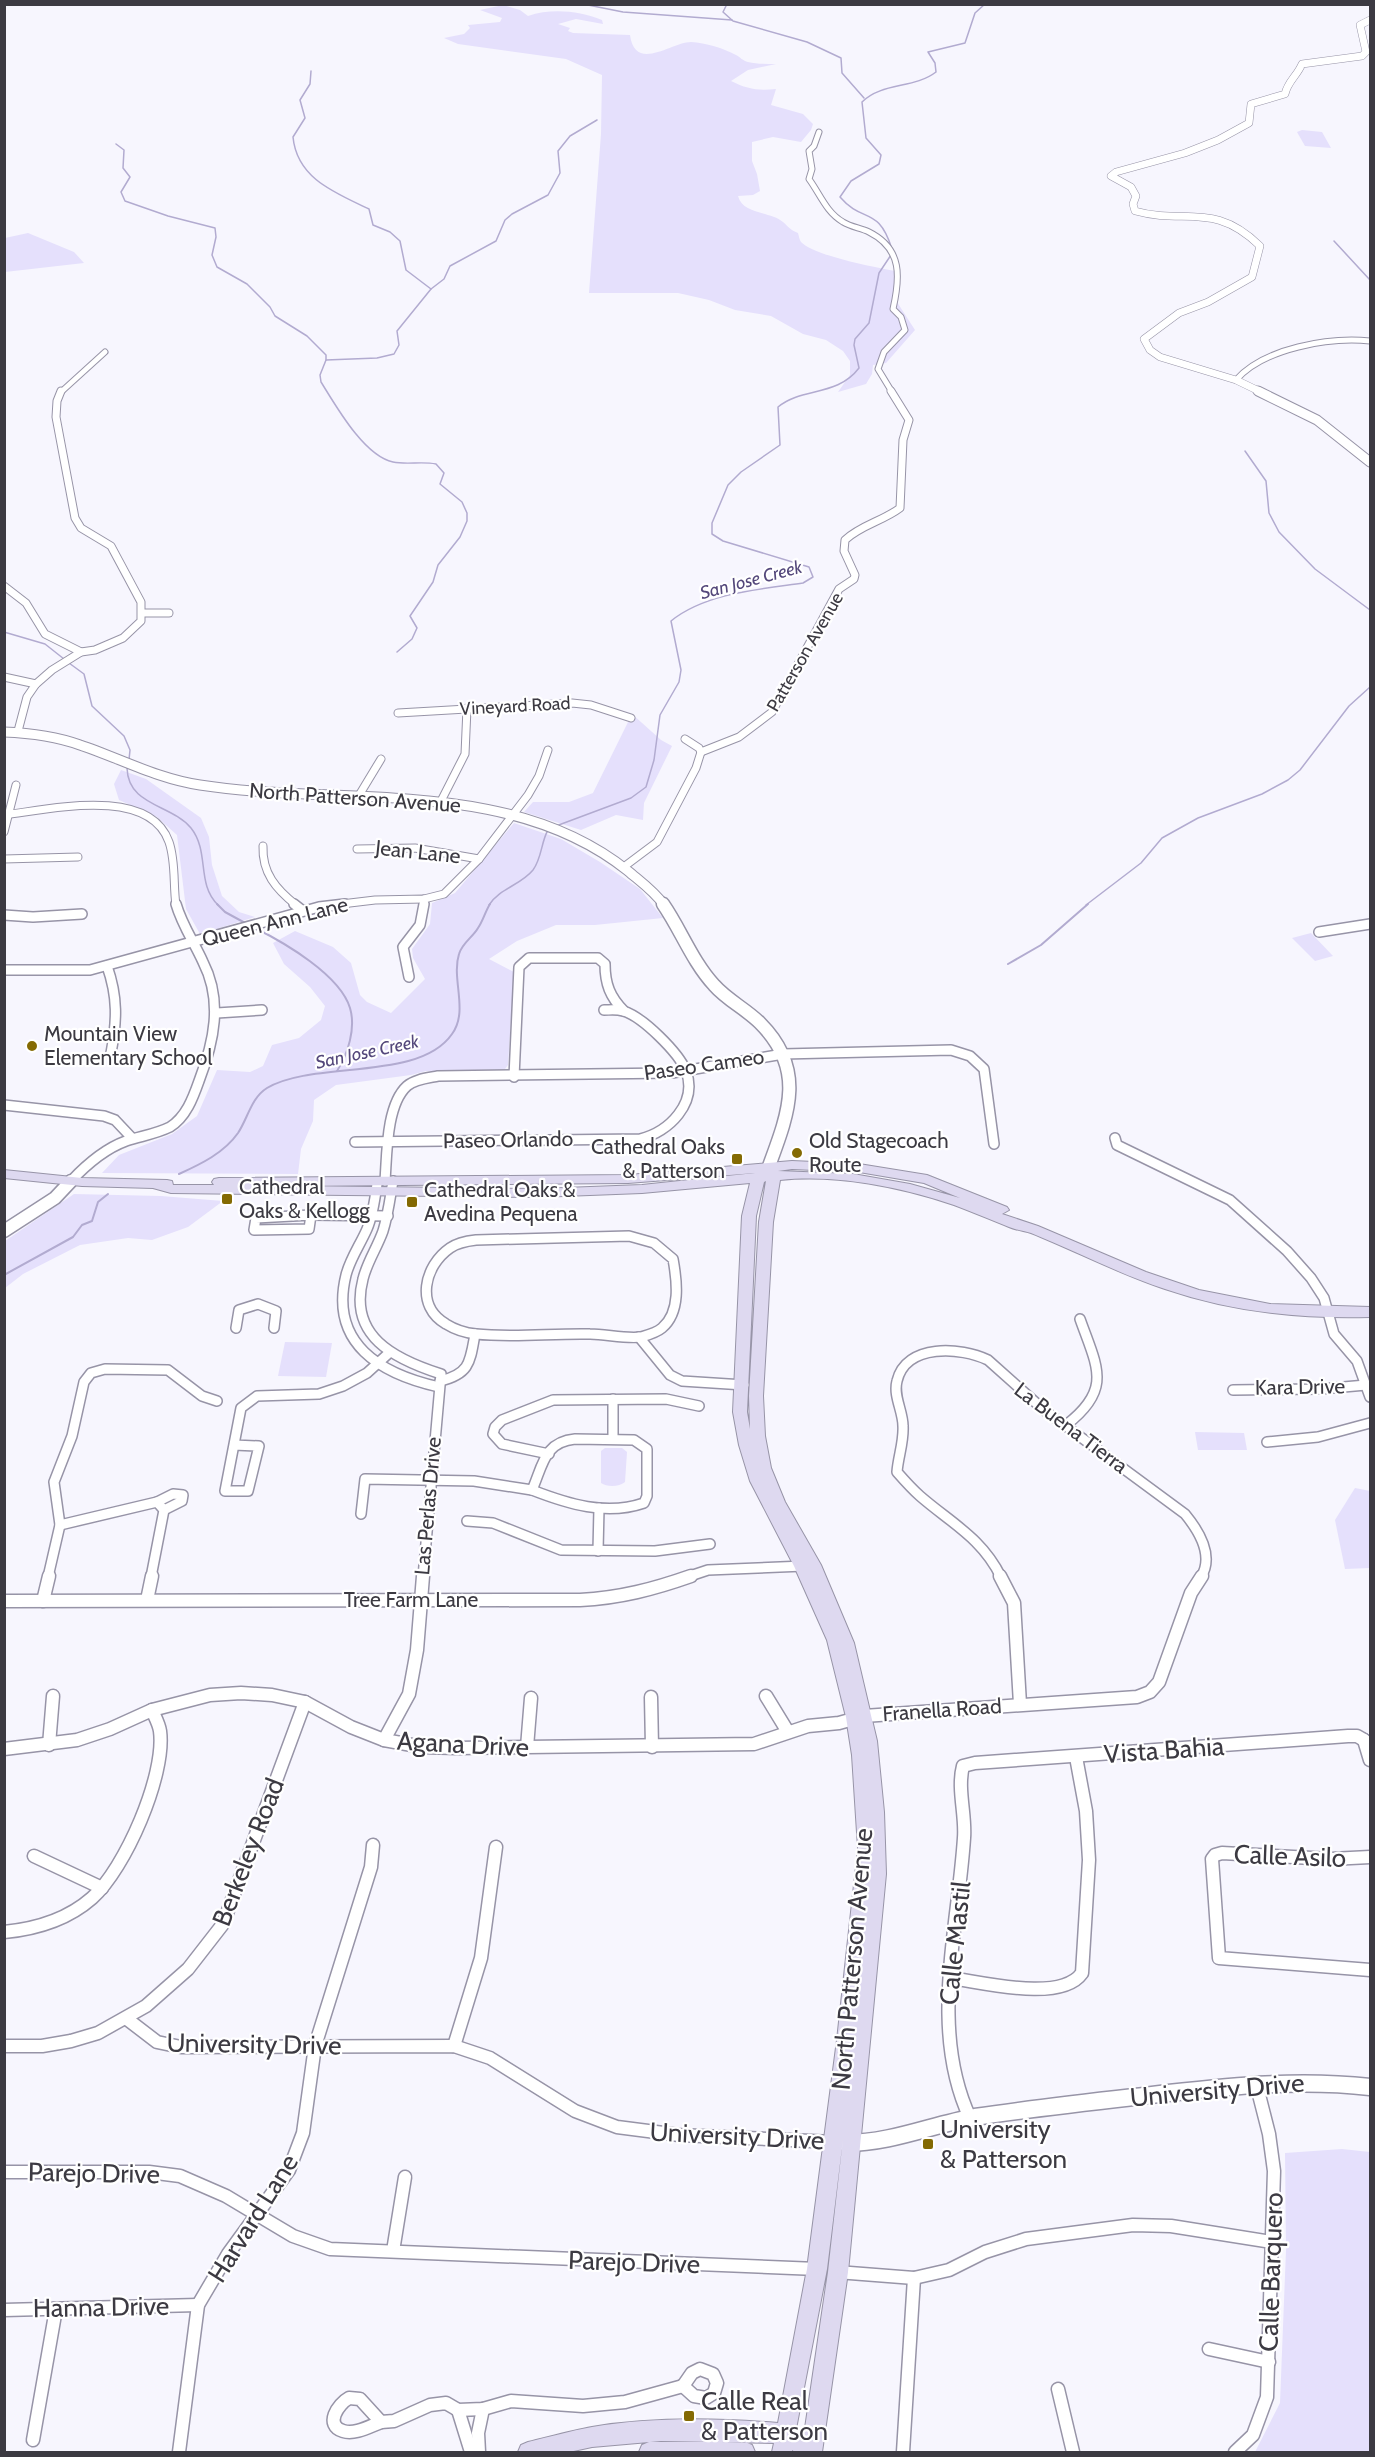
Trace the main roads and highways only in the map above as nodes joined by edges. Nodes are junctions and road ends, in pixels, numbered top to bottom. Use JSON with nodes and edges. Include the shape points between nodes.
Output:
{"nodes":[{"id":1,"x":771,"y":1171,"type":"junction"},
{"id":2,"x":4,"y":1174,"type":"edge"},
{"id":3,"x":758,"y":1177,"type":"junction"},
{"id":4,"x":385,"y":1185,"type":"junction"},
{"id":5,"x":1371,"y":1312,"type":"edge"},
{"id":6,"x":808,"y":1566,"type":"junction"},
{"id":7,"x":842,"y":2142,"type":"junction"},
{"id":8,"x":784,"y":2443,"type":"edge"},
{"id":9,"x":528,"y":2452,"type":"edge"},
{"id":10,"x":650,"y":2452,"type":"edge"},
{"id":11,"x":745,"y":2452,"type":"edge"},
{"id":12,"x":812,"y":2452,"type":"edge"}],
"edges":[{"from":1,"to":3,"type":"main road","name":"North Patterson Avenue"},
{"from":1,"to":4,"type":"main road"},
{"from":1,"to":5,"type":"main road","via":[[845,1177],[959,1202],[1192,1294],[1256,1307]]},
{"from":1,"to":6,"type":"main road","name":"North Patterson Avenue","via":[[756,1385],[758,1436],[764,1468]]},
{"from":2,"to":4,"type":"main road","via":[[171,1189]]},
{"from":3,"to":4,"type":"main road","via":[[599,1191]]},
{"from":3,"to":6,"type":"main road","name":"North Patterson Avenue","via":[[749,1216],[740,1412],[750,1463],[768,1505]]},
{"from":6,"to":7,"type":"main road","name":"North Patterson Avenue","via":[[859,1716],[874,1782],[878,1874],[871,1956]]},
{"from":7,"to":8,"type":"main road","name":"North Patterson Avenue"},
{"from":7,"to":12,"type":"main road","name":"North Patterson Avenue","via":[[838,2272]]},
{"from":8,"to":9,"type":"main road","via":[[752,2431],[626,2433]]},
{"from":8,"to":12,"type":"main road"},
{"from":10,"to":11,"type":"main road"}]}
